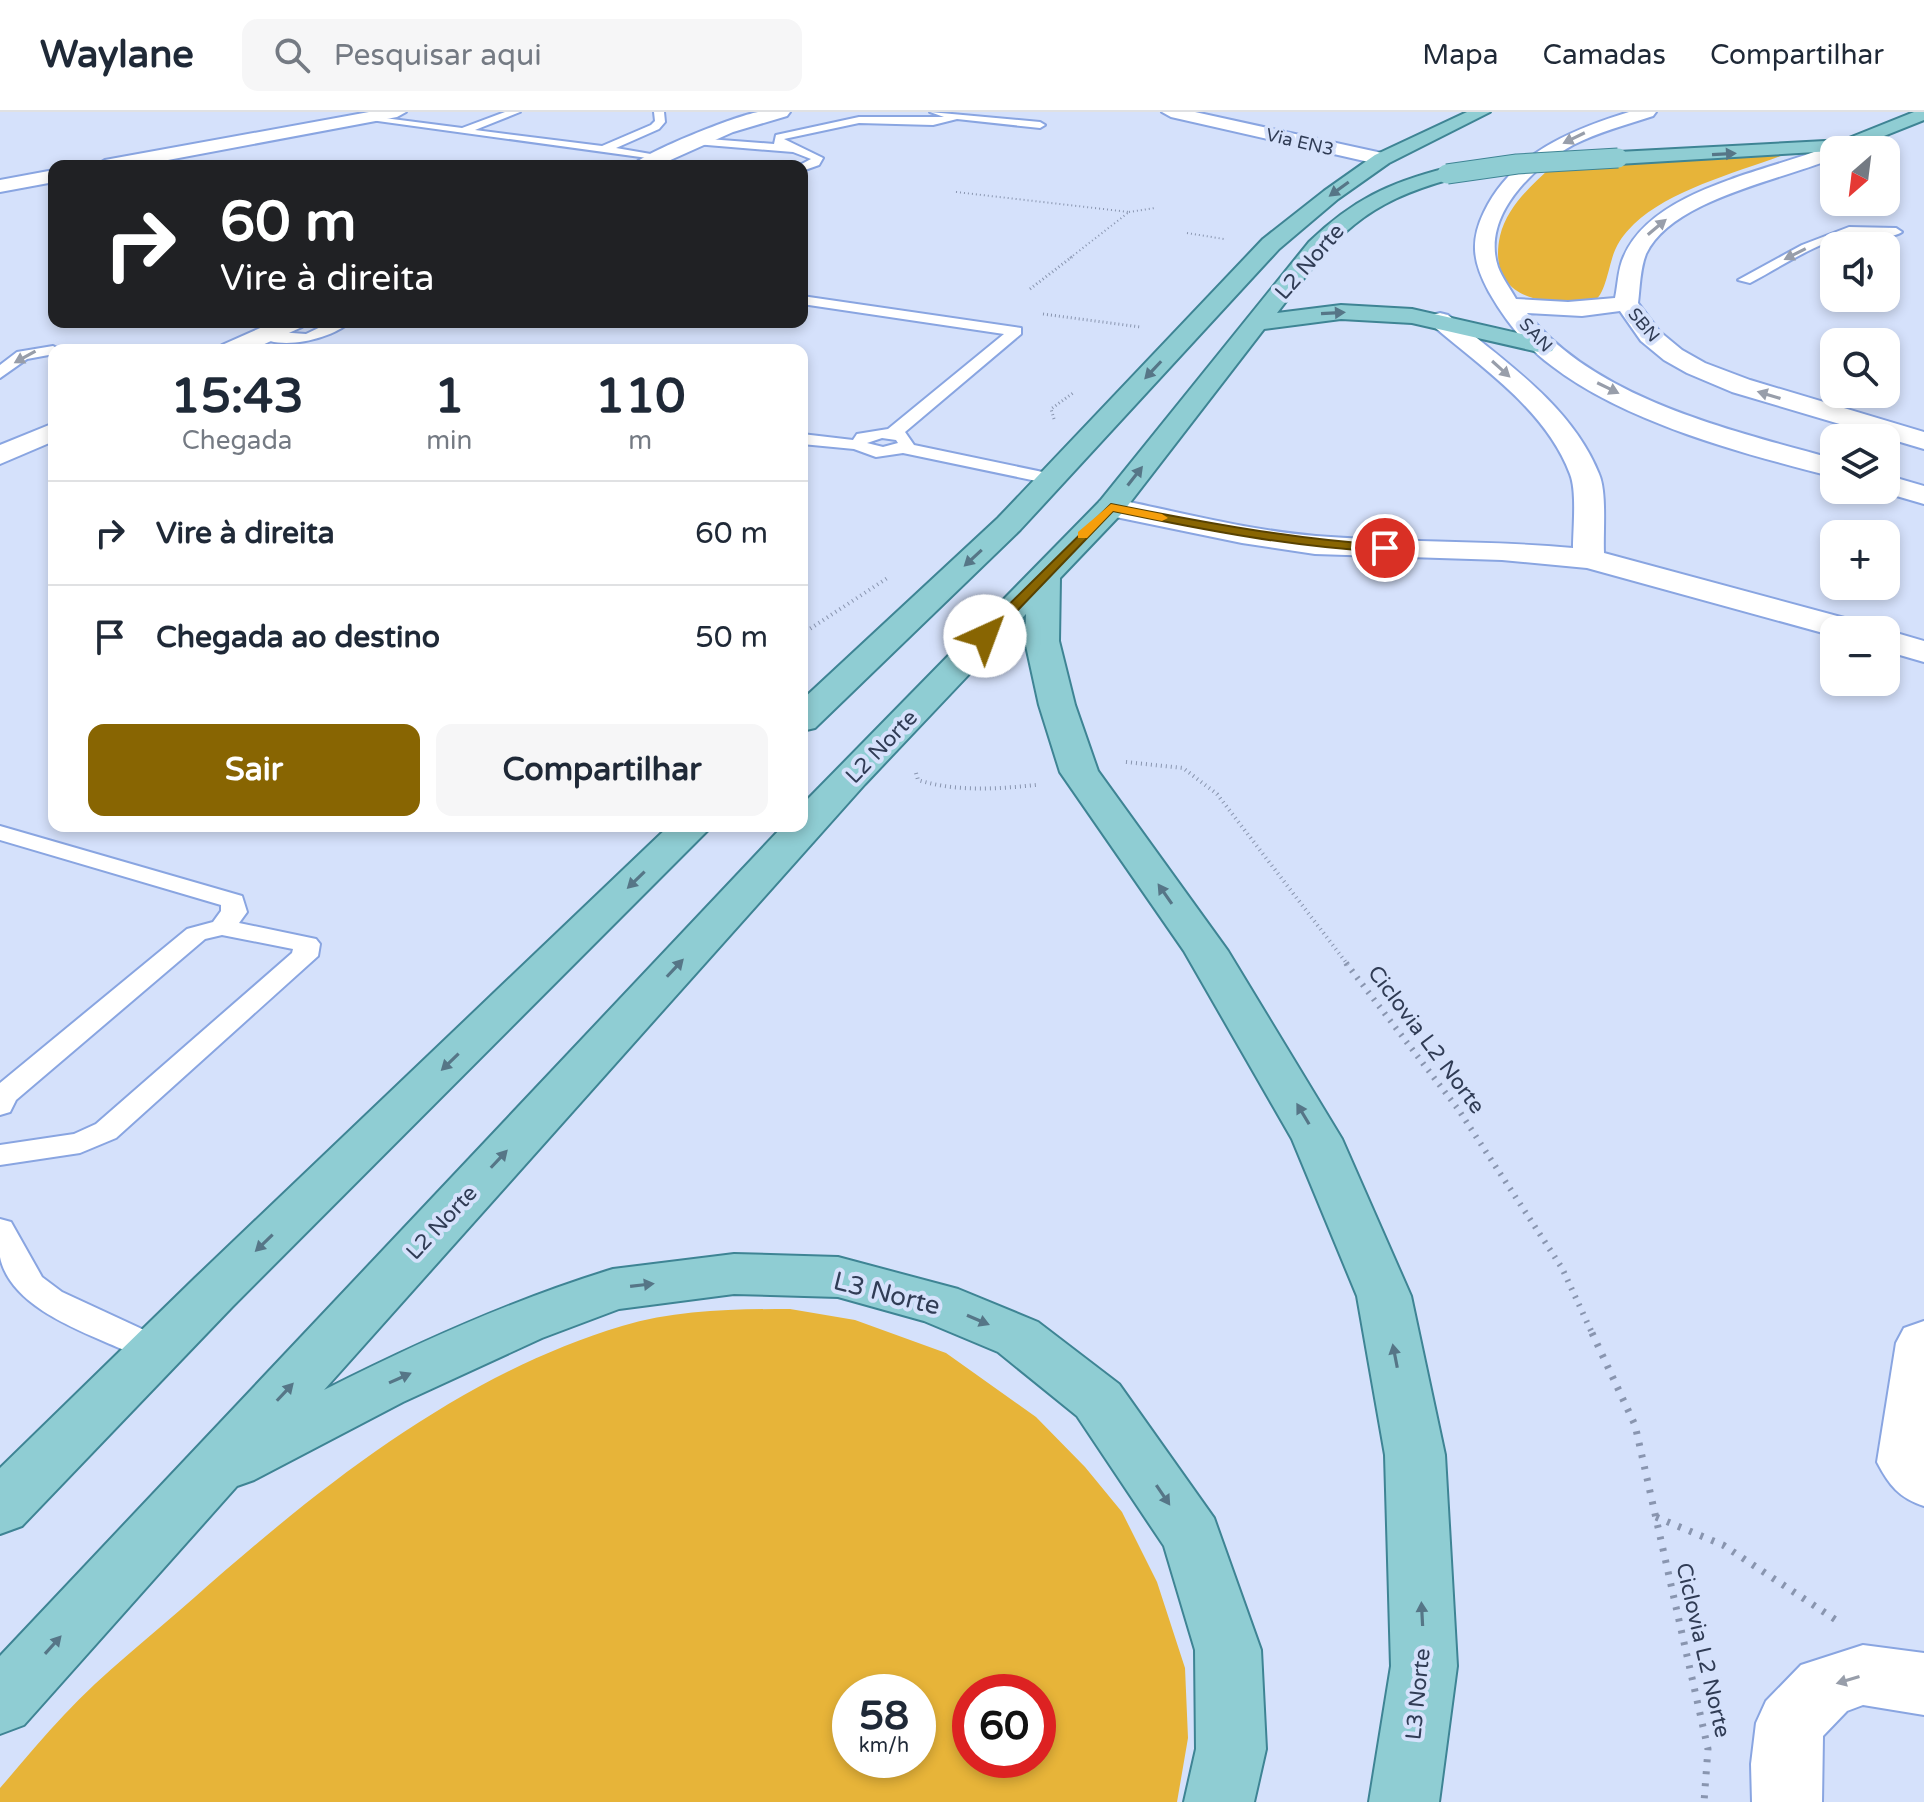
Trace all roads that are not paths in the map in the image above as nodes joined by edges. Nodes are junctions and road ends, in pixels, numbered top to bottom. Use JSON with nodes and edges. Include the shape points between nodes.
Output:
{"nodes":[{"id":1,"x":397,"y":112,"type":"edge"},
{"id":2,"x":515,"y":112,"type":"edge"},
{"id":3,"x":659,"y":112,"type":"edge"},
{"id":4,"x":781,"y":112,"type":"edge"},
{"id":5,"x":935,"y":112,"type":"edge"},
{"id":6,"x":1481,"y":112,"type":"edge"},
{"id":7,"x":1647,"y":112,"type":"edge"},
{"id":8,"x":1182,"y":113,"type":"edge"},
{"id":9,"x":1924,"y":114,"type":"edge"},
{"id":10,"x":953,"y":116,"type":"junction"},
{"id":11,"x":361,"y":118,"type":"junction"},
{"id":12,"x":485,"y":123,"type":"junction"},
{"id":13,"x":1040,"y":125,"type":"dead end"},
{"id":14,"x":530,"y":127,"type":"dead end"},
{"id":15,"x":460,"y":131,"type":"junction"},
{"id":16,"x":605,"y":135,"type":"dead end"},
{"id":17,"x":1871,"y":136,"type":"edge"},
{"id":18,"x":632,"y":138,"type":"junction"},
{"id":19,"x":695,"y":141,"type":"junction"},
{"id":20,"x":603,"y":149,"type":"junction"},
{"id":21,"x":792,"y":149,"type":"junction"},
{"id":22,"x":1820,"y":150,"type":"edge"},
{"id":23,"x":1820,"y":156,"type":"edge"},
{"id":24,"x":662,"y":157,"type":"junction"},
{"id":25,"x":1382,"y":159,"type":"junction"},
{"id":26,"x":137,"y":160,"type":"edge"},
{"id":27,"x":655,"y":160,"type":"edge"},
{"id":28,"x":808,"y":166,"type":"edge"},
{"id":29,"x":48,"y":177,"type":"edge"},
{"id":30,"x":0,"y":186,"type":"edge"},
{"id":31,"x":1848,"y":232,"type":"edge"},
{"id":32,"x":1896,"y":232,"type":"dead end"},
{"id":33,"x":1820,"y":243,"type":"edge"},
{"id":34,"x":1745,"y":280,"type":"dead end"},
{"id":35,"x":808,"y":301,"type":"edge"},
{"id":36,"x":1626,"y":303,"type":"junction"},
{"id":37,"x":1509,"y":305,"type":"junction"},
{"id":38,"x":1440,"y":320,"type":"junction"},
{"id":39,"x":1256,"y":323,"type":"junction"},
{"id":40,"x":280,"y":328,"type":"edge"},
{"id":41,"x":330,"y":328,"type":"edge"},
{"id":42,"x":264,"y":335,"type":"junction"},
{"id":43,"x":244,"y":344,"type":"edge"},
{"id":44,"x":1543,"y":346,"type":"junction"},
{"id":45,"x":48,"y":351,"type":"edge"},
{"id":46,"x":0,"y":373,"type":"edge"},
{"id":47,"x":1832,"y":415,"type":"junction"},
{"id":48,"x":48,"y":434,"type":"edge"},
{"id":49,"x":808,"y":440,"type":"edge"},
{"id":50,"x":898,"y":441,"type":"junction"},
{"id":51,"x":1924,"y":441,"type":"edge"},
{"id":52,"x":1762,"y":447,"type":"junction"},
{"id":53,"x":0,"y":456,"type":"edge"},
{"id":54,"x":1820,"y":464,"type":"edge"},
{"id":55,"x":1051,"y":479,"type":"junction"},
{"id":56,"x":1900,"y":488,"type":"edge"},
{"id":57,"x":1924,"y":495,"type":"edge"},
{"id":58,"x":1111,"y":507,"type":"junction"},
{"id":59,"x":1589,"y":559,"type":"junction"},
{"id":60,"x":1044,"y":574,"type":"junction"},
{"id":61,"x":1820,"y":622,"type":"edge"},
{"id":62,"x":1900,"y":644,"type":"edge"},
{"id":63,"x":1924,"y":652,"type":"edge"},
{"id":64,"x":808,"y":714,"type":"edge"},
{"id":65,"x":808,"y":826,"type":"edge"},
{"id":66,"x":686,"y":832,"type":"edge"},
{"id":67,"x":803,"y":832,"type":"edge"},
{"id":68,"x":0,"y":833,"type":"edge"},
{"id":69,"x":222,"y":927,"type":"junction"},
{"id":70,"x":0,"y":1105,"type":"edge"},
{"id":71,"x":0,"y":1155,"type":"edge"},
{"id":72,"x":0,"y":1230,"type":"edge"},
{"id":73,"x":214,"y":1292,"type":"junction"},
{"id":74,"x":1924,"y":1343,"type":"edge"},
{"id":75,"x":145,"y":1345,"type":"junction"},
{"id":76,"x":0,"y":1472,"type":"edge"},
{"id":77,"x":206,"y":1477,"type":"junction"},
{"id":78,"x":1924,"y":1481,"type":"edge"},
{"id":79,"x":0,"y":1508,"type":"edge"},
{"id":80,"x":1924,"y":1684,"type":"edge"},
{"id":81,"x":0,"y":1703,"type":"edge"},
{"id":82,"x":1219,"y":1802,"type":"edge"},
{"id":83,"x":1404,"y":1802,"type":"edge"},
{"id":84,"x":1787,"y":1802,"type":"edge"}],
"edges":[{"from":1,"to":11,"type":"main road"},
{"from":2,"to":12,"type":"lane"},
{"from":3,"to":18,"type":"lane","via":[[655,127]]},
{"from":4,"to":19,"type":"main road"},
{"from":5,"to":10,"type":"lane"},
{"from":6,"to":25,"type":"main road","name":"L2 Norte"},
{"from":7,"to":37,"type":"main road","name":"SAN","one_way":true,"via":[[1565,142],[1495,205],[1484,243],[1486,265]]},
{"from":8,"to":25,"type":"main road","name":"Via EN3"},
{"from":9,"to":17,"type":"main road","name":"L2 Norte"},
{"from":10,"to":13,"type":"lane"},
{"from":10,"to":21,"type":"lane","via":[[945,122],[859,120],[780,137],[778,142]]},
{"from":11,"to":15,"type":"lane"},
{"from":11,"to":26,"type":"main road"},
{"from":12,"to":14,"type":"lane"},
{"from":12,"to":15,"type":"lane"},
{"from":15,"to":20,"type":"lane"},
{"from":16,"to":18,"type":"lane"},
{"from":18,"to":20,"type":"lane"},
{"from":19,"to":21,"type":"lane"},
{"from":19,"to":24,"type":"main road"},
{"from":20,"to":24,"type":"lane"},
{"from":21,"to":28,"type":"lane","via":[[817,158]]},
{"from":39,"to":22,"type":"main road","name":"L2 Norte","one_way":true,"bridge":true,"via":[[1352,212],[1382,194],[1447,174],[1517,164]]},
{"from":36,"to":23,"type":"main road","name":"SBN","one_way":true,"via":[[1636,254],[1647,235],[1677,211]]},
{"from":24,"to":27,"type":"main road"},
{"from":25,"to":55,"type":"main road","name":"L2 Norte","one_way":true,"via":[[1271,244]]},
{"from":29,"to":30,"type":"main road"},
{"from":32,"to":31,"type":"lane","one_way":true},
{"from":33,"to":34,"type":"lane","one_way":true},
{"from":35,"to":50,"type":"lane","via":[[1016,331]]},
{"from":36,"to":37,"type":"main road","via":[[1577,310]]},
{"from":47,"to":36,"type":"main road","name":"SBN","one_way":true,"via":[[1696,368],[1650,336]]},
{"from":37,"to":44,"type":"main road","name":"SAN"},
{"from":39,"to":38,"type":"main road","one_way":true,"via":[[1341,312]]},
{"from":38,"to":44,"type":"main road"},
{"from":38,"to":59,"type":"main road","one_way":true,"via":[[1526,392],[1563,435],[1586,476]]},
{"from":58,"to":39,"type":"main road","name":"L2 Norte","one_way":true},
{"from":40,"to":42,"type":"main road"},
{"from":41,"to":42,"type":"lane","via":[[308,338]]},
{"from":42,"to":43,"type":"main road"},
{"from":44,"to":52,"type":"main road","name":"SAN","one_way":true,"via":[[1609,390]]},
{"from":45,"to":46,"type":"lane","one_way":true,"via":[[22,355]]},
{"from":47,"to":51,"type":"main road","name":"SBN"},
{"from":47,"to":52,"type":"main road","via":[[1792,425]]},
{"from":48,"to":53,"type":"main road"},
{"from":49,"to":50,"type":"lane","via":[[858,445],[863,437]]},
{"from":50,"to":55,"type":"lane"},
{"from":52,"to":54,"type":"main road","name":"SAN"},
{"from":55,"to":64,"type":"main road","name":"L2 Norte","one_way":true},
{"from":56,"to":57,"type":"main road"},
{"from":58,"to":59,"type":"main road","via":[[1315,545]]},
{"from":58,"to":60,"type":"main road","name":"L2 Norte"},
{"from":59,"to":61,"type":"main road"},
{"from":65,"to":60,"type":"main road","name":"L2 Norte","one_way":true},
{"from":83,"to":60,"type":"main road","name":"L3 Norte","one_way":true,"via":[[1424,1666],[1415,1455],[1384,1296],[1317,1139],[1206,951],[1079,772],[1042,641]]},
{"from":62,"to":63,"type":"main road"},
{"from":66,"to":73,"type":"main road","one_way":true},
{"from":77,"to":67,"type":"main road","name":"L2 Norte","one_way":true},
{"from":68,"to":69,"type":"lane","via":[[233,901],[234,912]]},
{"from":69,"to":70,"type":"lane","via":[[196,934],[3,1096]]},
{"from":69,"to":71,"type":"lane","via":[[307,944],[308,949],[106,1131],[71,1145]]},
{"from":72,"to":75,"type":"lane","via":[[31,1285],[51,1301]]},
{"from":73,"to":75,"type":"main road"},
{"from":73,"to":79,"type":"main road"},
{"from":74,"to":78,"type":"main road","via":[[1907,1462]]},
{"from":75,"to":76,"type":"main road"},
{"from":81,"to":77,"type":"main road","name":"L2 Norte","one_way":true},
{"from":77,"to":82,"type":"main road","name":"L3 Norte","one_way":true,"via":[[383,1386],[522,1323],[613,1289],[734,1274],[838,1277],[939,1304],[1018,1337],[1098,1400],[1192,1537],[1228,1650],[1231,1749]]},
{"from":80,"to":84,"type":"main road","one_way":true,"via":[[1863,1675],[1825,1687],[1790,1723]]}]}
